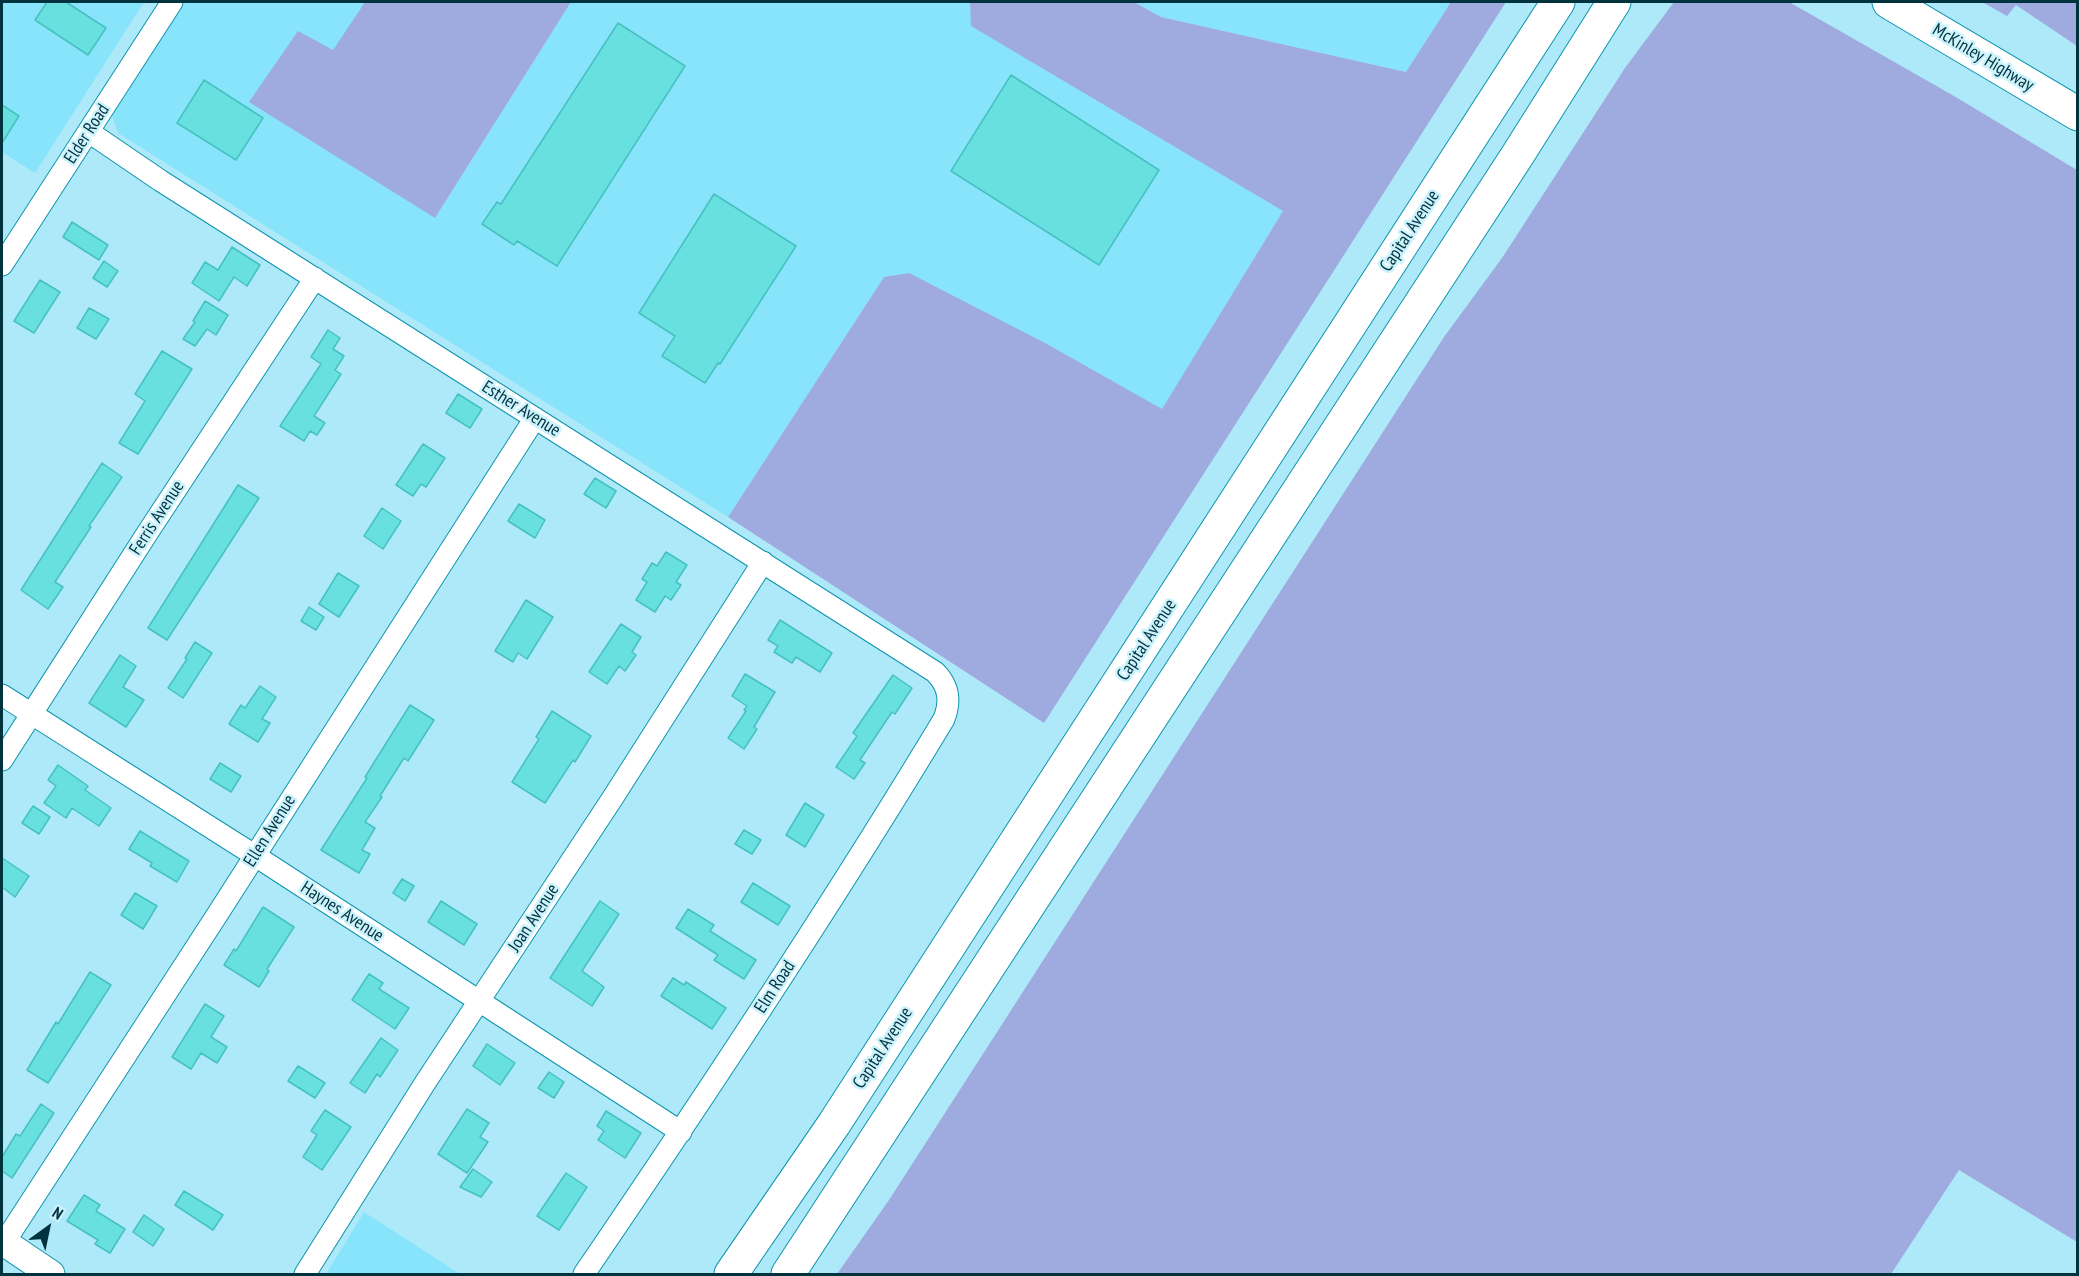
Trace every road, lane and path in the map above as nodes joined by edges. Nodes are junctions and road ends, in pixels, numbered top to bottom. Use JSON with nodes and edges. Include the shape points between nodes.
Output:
{"nodes":[{"id":1,"x":172,"y":2,"type":"edge"},
{"id":2,"x":1558,"y":2,"type":"edge"},
{"id":3,"x":1614,"y":2,"type":"edge"},
{"id":4,"x":1889,"y":2,"type":"edge"},
{"id":5,"x":2078,"y":114,"type":"edge"},
{"id":6,"x":89,"y":132,"type":"junction"},
{"id":7,"x":2,"y":265,"type":"edge"},
{"id":8,"x":315,"y":278,"type":"junction"},
{"id":9,"x":535,"y":418,"type":"junction"},
{"id":10,"x":763,"y":562,"type":"junction"},
{"id":11,"x":948,"y":691,"type":"joint"},
{"id":12,"x":2,"y":695,"type":"edge"},
{"id":13,"x":32,"y":714,"type":"junction"},
{"id":14,"x":2,"y":760,"type":"edge"},
{"id":15,"x":254,"y":855,"type":"junction"},
{"id":16,"x":480,"y":1000,"type":"junction"},
{"id":17,"x":681,"y":1132,"type":"junction"},
{"id":18,"x":2,"y":1244,"type":"edge"},
{"id":19,"x":51,"y":1275,"type":"edge"},
{"id":20,"x":305,"y":1275,"type":"edge"},
{"id":21,"x":584,"y":1275,"type":"edge"},
{"id":22,"x":731,"y":1275,"type":"edge"},
{"id":23,"x":788,"y":1275,"type":"edge"}],
"edges":[{"from":1,"to":6,"type":"street","name":"Elder Road"},
{"from":2,"to":22,"type":"main road","name":"Capital Avenue","via":[[834,1124]]},
{"from":3,"to":23,"type":"main road"},
{"from":4,"to":5,"type":"main road","name":"McKinley Highway"},
{"from":6,"to":7,"type":"street","name":"Elder Road"},
{"from":6,"to":8,"type":"street","name":"Esther Avenue"},
{"from":8,"to":9,"type":"street","name":"Esther Avenue"},
{"from":8,"to":13,"type":"street","name":"Ferris Avenue"},
{"from":9,"to":10,"type":"street","name":"Esther Avenue"},
{"from":9,"to":15,"type":"street","name":"Ellen Avenue"},
{"from":10,"to":11,"type":"street","name":"Esther Avenue","via":[[935,672]]},
{"from":10,"to":16,"type":"street","name":"Joan Avenue"},
{"from":11,"to":17,"type":"street","name":"Elm Road","via":[[944,719],[885,817]]},
{"from":12,"to":13,"type":"street","name":"Haynes Avenue"},
{"from":13,"to":14,"type":"street","name":"Ferris Avenue"},
{"from":13,"to":15,"type":"street","name":"Haynes Avenue"},
{"from":15,"to":16,"type":"street","name":"Haynes Avenue"},
{"from":15,"to":18,"type":"street","name":"Ellen Avenue"},
{"from":16,"to":17,"type":"street","name":"Haynes Avenue"},
{"from":16,"to":20,"type":"street","name":"Joan Avenue"},
{"from":17,"to":21,"type":"street","name":"Elm Road"},
{"from":18,"to":19,"type":"street"}]}
